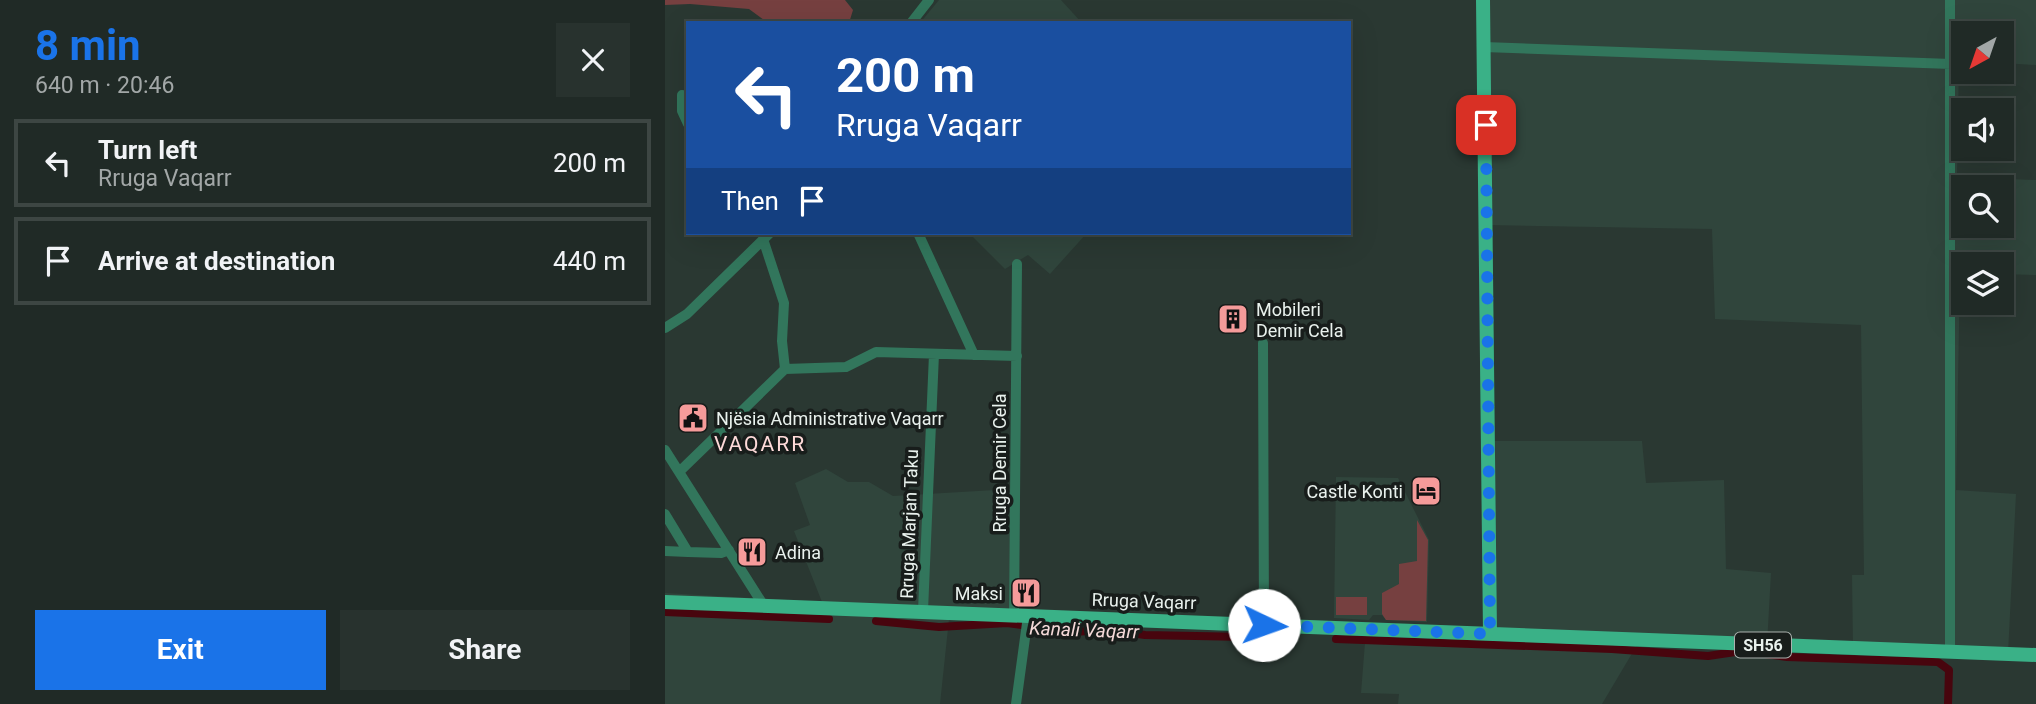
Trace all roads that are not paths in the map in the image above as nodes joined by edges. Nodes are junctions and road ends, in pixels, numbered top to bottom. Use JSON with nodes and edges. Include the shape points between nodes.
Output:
{"nodes":[{"id":1,"x":929,"y":0,"type":"edge"},
{"id":2,"x":1483,"y":0,"type":"edge"},
{"id":3,"x":1950,"y":0,"type":"edge"},
{"id":4,"x":913,"y":21,"type":"edge"},
{"id":5,"x":1484,"y":47,"type":"junction"},
{"id":6,"x":1951,"y":64,"type":"junction"},
{"id":7,"x":682,"y":95,"type":"dead end"},
{"id":8,"x":686,"y":120,"type":"edge"},
{"id":9,"x":919,"y":235,"type":"edge"},
{"id":10,"x":767,"y":236,"type":"edge"},
{"id":11,"x":1017,"y":264,"type":"dead end"},
{"id":12,"x":665,"y":328,"type":"edge"},
{"id":13,"x":1263,"y":343,"type":"dead end"},
{"id":14,"x":934,"y":354,"type":"junction"},
{"id":15,"x":974,"y":355,"type":"junction"},
{"id":16,"x":1017,"y":356,"type":"junction"},
{"id":17,"x":785,"y":369,"type":"junction"},
{"id":18,"x":665,"y":450,"type":"edge"},
{"id":19,"x":679,"y":472,"type":"junction"},
{"id":20,"x":665,"y":514,"type":"edge"},
{"id":21,"x":729,"y":550,"type":"junction"},
{"id":22,"x":665,"y":551,"type":"edge"},
{"id":23,"x":688,"y":552,"type":"junction"},
{"id":24,"x":665,"y":602,"type":"edge"},
{"id":25,"x":764,"y":606,"type":"junction"},
{"id":26,"x":923,"y":611,"type":"junction"},
{"id":27,"x":1023,"y":621,"type":"junction"},
{"id":28,"x":1264,"y":625,"type":"junction"},
{"id":29,"x":1490,"y":634,"type":"junction"},
{"id":30,"x":1950,"y":652,"type":"junction"},
{"id":31,"x":2036,"y":655,"type":"edge"},
{"id":32,"x":1016,"y":704,"type":"edge"}],
"edges":[{"from":1,"to":4,"type":"street"},
{"from":2,"to":5,"type":"main road"},
{"from":3,"to":6,"type":"street"},
{"from":5,"to":6,"type":"street"},
{"from":5,"to":29,"type":"main road"},
{"from":6,"to":30,"type":"street"},
{"from":7,"to":8,"type":"street"},
{"from":9,"to":15,"type":"street"},
{"from":10,"to":12,"type":"street","via":[[687,314]]},
{"from":10,"to":17,"type":"street","via":[[784,303]]},
{"from":11,"to":16,"type":"street","name":"Rruga Demir Cela"},
{"from":13,"to":28,"type":"street"},
{"from":14,"to":15,"type":"street"},
{"from":14,"to":17,"type":"street","via":[[876,352],[846,367]]},
{"from":14,"to":26,"type":"street","name":"Rruga Marjan Taku"},
{"from":15,"to":16,"type":"street"},
{"from":16,"to":27,"type":"street","name":"Rruga Demir Cela"},
{"from":17,"to":19,"type":"street"},
{"from":18,"to":19,"type":"street"},
{"from":19,"to":21,"type":"street"},
{"from":20,"to":23,"type":"street"},
{"from":21,"to":23,"type":"street"},
{"from":21,"to":25,"type":"street"},
{"from":22,"to":23,"type":"street"},
{"from":24,"to":25,"type":"main road","name":"Rruga Vaqarr","number":"SH56"},
{"from":25,"to":26,"type":"main road","name":"Rruga Vaqarr","number":"SH56"},
{"from":26,"to":27,"type":"main road","name":"Rruga Vaqarr","number":"SH56"},
{"from":27,"to":28,"type":"main road","name":"Rruga Vaqarr","number":"SH56"},
{"from":27,"to":32,"type":"street","name":"Rruga Demir Cela"},
{"from":28,"to":29,"type":"main road","name":"Rruga Vaqarr","number":"SH56"},
{"from":29,"to":30,"type":"main road","number":"SH56"},
{"from":30,"to":31,"type":"main road","number":"SH56"}]}
